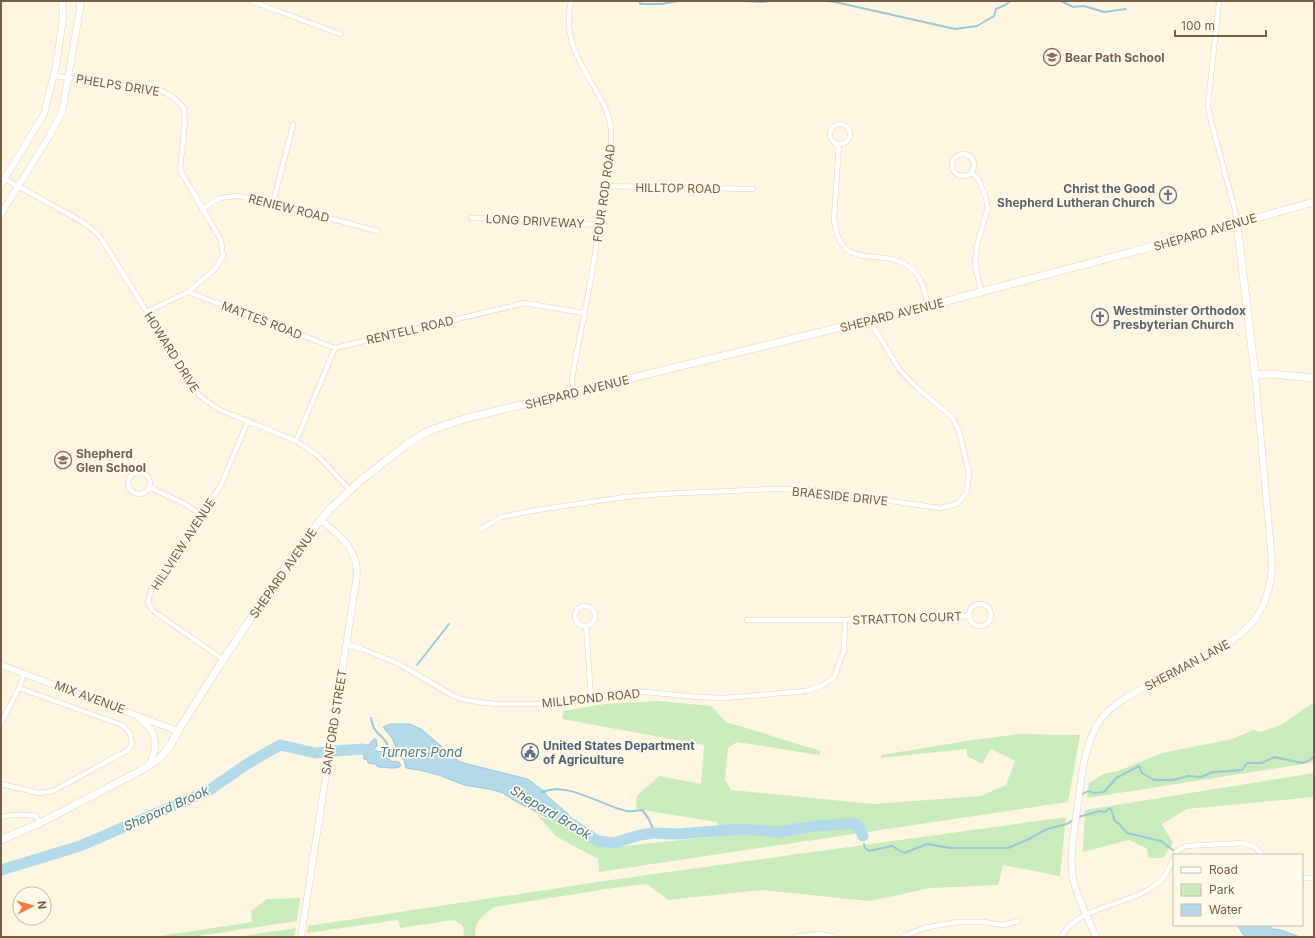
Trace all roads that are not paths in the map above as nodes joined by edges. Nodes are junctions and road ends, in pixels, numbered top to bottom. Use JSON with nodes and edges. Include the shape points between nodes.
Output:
{"nodes":[{"id":1,"x":62,"y":1,"type":"edge"},
{"id":2,"x":80,"y":1,"type":"edge"},
{"id":3,"x":251,"y":1,"type":"edge"},
{"id":4,"x":571,"y":1,"type":"edge"},
{"id":5,"x":1219,"y":1,"type":"edge"},
{"id":6,"x":340,"y":34,"type":"dead end"},
{"id":7,"x":54,"y":76,"type":"junction"},
{"id":8,"x":69,"y":77,"type":"junction"},
{"id":9,"x":293,"y":125,"type":"dead end"},
{"id":10,"x":839,"y":144,"type":"junction"},
{"id":11,"x":972,"y":173,"type":"junction"},
{"id":12,"x":5,"y":178,"type":"junction"},
{"id":13,"x":1,"y":185,"type":"edge"},
{"id":14,"x":19,"y":186,"type":"junction"},
{"id":15,"x":603,"y":186,"type":"junction"},
{"id":16,"x":753,"y":189,"type":"dead end"},
{"id":17,"x":1314,"y":202,"type":"edge"},
{"id":18,"x":273,"y":203,"type":"junction"},
{"id":19,"x":202,"y":209,"type":"junction"},
{"id":20,"x":1,"y":214,"type":"edge"},
{"id":21,"x":471,"y":218,"type":"dead end"},
{"id":22,"x":1237,"y":223,"type":"junction"},
{"id":23,"x":598,"y":225,"type":"junction"},
{"id":24,"x":377,"y":231,"type":"dead end"},
{"id":25,"x":188,"y":292,"type":"junction"},
{"id":26,"x":981,"y":292,"type":"junction"},
{"id":27,"x":928,"y":306,"type":"junction"},
{"id":28,"x":146,"y":312,"type":"junction"},
{"id":29,"x":584,"y":313,"type":"junction"},
{"id":30,"x":870,"y":321,"type":"junction"},
{"id":31,"x":335,"y":348,"type":"junction"},
{"id":32,"x":1255,"y":375,"type":"junction"},
{"id":33,"x":1314,"y":378,"type":"edge"},
{"id":34,"x":574,"y":392,"type":"junction"},
{"id":35,"x":248,"y":422,"type":"junction"},
{"id":36,"x":296,"y":441,"type":"junction"},
{"id":37,"x":149,"y":487,"type":"junction"},
{"id":38,"x":350,"y":490,"type":"junction"},
{"id":39,"x":201,"y":515,"type":"junction"},
{"id":40,"x":321,"y":520,"type":"junction"},
{"id":41,"x":481,"y":530,"type":"dead end"},
{"id":42,"x":969,"y":616,"type":"junction"},
{"id":43,"x":747,"y":620,"type":"dead end"},
{"id":44,"x":845,"y":620,"type":"junction"},
{"id":45,"x":586,"y":626,"type":"junction"},
{"id":46,"x":346,"y":644,"type":"junction"},
{"id":47,"x":224,"y":660,"type":"junction"},
{"id":48,"x":1,"y":664,"type":"edge"},
{"id":49,"x":24,"y":673,"type":"junction"},
{"id":50,"x":19,"y":688,"type":"junction"},
{"id":51,"x":591,"y":698,"type":"junction"},
{"id":52,"x":131,"y":713,"type":"junction"},
{"id":53,"x":1,"y":723,"type":"edge"},
{"id":54,"x":178,"y":731,"type":"junction"},
{"id":55,"x":149,"y":766,"type":"junction"},
{"id":56,"x":1,"y":784,"type":"edge"},
{"id":57,"x":1,"y":817,"type":"edge"},
{"id":58,"x":40,"y":822,"type":"junction"},
{"id":59,"x":1,"y":840,"type":"edge"},
{"id":60,"x":1176,"y":854,"type":"edge"},
{"id":61,"x":1262,"y":854,"type":"edge"},
{"id":62,"x":1173,"y":860,"type":"edge"},
{"id":63,"x":1303,"y":878,"type":"edge"},
{"id":64,"x":1314,"y":878,"type":"edge"},
{"id":65,"x":1086,"y":915,"type":"junction"},
{"id":66,"x":1018,"y":920,"type":"dead end"},
{"id":67,"x":301,"y":937,"type":"edge"},
{"id":68,"x":795,"y":937,"type":"edge"},
{"id":69,"x":835,"y":937,"type":"edge"},
{"id":70,"x":902,"y":937,"type":"edge"},
{"id":71,"x":1061,"y":937,"type":"edge"},
{"id":72,"x":1096,"y":937,"type":"edge"}],
"edges":[{"from":1,"to":7,"type":"street","via":[[63,18]]},
{"from":2,"to":8,"type":"street"},
{"from":3,"to":6,"type":"street"},
{"from":4,"to":15,"type":"street","name":"FOUR ROD ROAD","via":[[568,20],[570,39],[578,59],[603,102],[610,123],[611,138]]},
{"from":5,"to":22,"type":"street","via":[[1208,105]]},
{"from":7,"to":8,"type":"street","name":"PHELPS DRIVE"},
{"from":7,"to":12,"type":"street","via":[[44,114]]},
{"from":8,"to":14,"type":"street","via":[[62,112]]},
{"from":8,"to":19,"type":"street","name":"PHELPS DRIVE","via":[[160,90],[173,96],[184,108],[180,170]]},
{"from":9,"to":18,"type":"street"},
{"from":10,"to":10,"type":"street","via":[[846,142],[850,136],[847,128],[841,124],[833,126],[830,132],[832,140]]},
{"from":10,"to":27,"type":"street","via":[[834,219],[838,238],[852,253],[888,257],[910,266],[923,287]]},
{"from":11,"to":11,"type":"street","via":[[974,163],[970,157],[964,154],[956,157],[952,164],[953,171],[962,177]]},
{"from":11,"to":26,"type":"street","via":[[978,178],[988,208],[974,263]]},
{"from":12,"to":13,"type":"street"},
{"from":12,"to":14,"type":"street","name":"HOWARD DRIVE"},
{"from":14,"to":20,"type":"street"},
{"from":14,"to":28,"type":"street","name":"HOWARD DRIVE","via":[[81,221],[97,233]]},
{"from":15,"to":16,"type":"street","name":"HILLTOP ROAD"},
{"from":15,"to":23,"type":"street","name":"FOUR ROD ROAD"},
{"from":17,"to":22,"type":"main road","name":"SHEPARD AVENUE"},
{"from":18,"to":19,"type":"street","name":"RENIEW ROAD","via":[[238,196],[220,198]]},
{"from":18,"to":24,"type":"street","name":"RENIEW ROAD"},
{"from":19,"to":25,"type":"street","name":"PHELPS DRIVE","via":[[221,240],[223,256],[215,269]]},
{"from":21,"to":23,"type":"street","name":"LONG DRIVEWAY"},
{"from":22,"to":26,"type":"main road","name":"SHEPARD AVENUE"},
{"from":22,"to":32,"type":"main road"},
{"from":23,"to":29,"type":"street","name":"FOUR ROD ROAD"},
{"from":25,"to":28,"type":"street","name":"PHELPS DRIVE"},
{"from":25,"to":31,"type":"street","name":"MATTES ROAD"},
{"from":26,"to":27,"type":"main road","name":"SHEPARD AVENUE"},
{"from":27,"to":30,"type":"main road","name":"SHEPARD AVENUE"},
{"from":28,"to":35,"type":"street","name":"HOWARD DRIVE","via":[[200,396],[218,409]]},
{"from":29,"to":31,"type":"street","name":"RENTELL ROAD","via":[[525,303]]},
{"from":29,"to":34,"type":"street","name":"FOUR ROD ROAD","via":[[572,381]]},
{"from":30,"to":34,"type":"main road","name":"SHEPARD AVENUE"},
{"from":30,"to":41,"type":"street","name":"BRAESIDE DRIVE","via":[[899,369],[952,417],[959,431],[969,473],[967,492],[957,504],[940,508],[812,490],[774,489],[661,494],[625,497],[501,517]]},
{"from":31,"to":36,"type":"street"},
{"from":32,"to":33,"type":"main road"},
{"from":32,"to":65,"type":"street","name":"SHERMAN LANE","via":[[1272,561],[1267,596],[1253,622],[1231,642],[1133,693],[1112,707],[1093,732],[1084,765],[1072,848],[1074,879]]},
{"from":34,"to":38,"type":"main road","name":"SHEPARD AVENUE","via":[[467,418],[434,429],[406,445]]},
{"from":35,"to":36,"type":"street","name":"HOWARD DRIVE"},
{"from":35,"to":39,"type":"street","name":"HILLVIEW AVENUE","via":[[221,485]]},
{"from":36,"to":38,"type":"street","name":"HOWARD DRIVE","via":[[318,456]]},
{"from":37,"to":37,"type":"street","via":[[149,479],[144,472],[135,472],[128,478],[128,486],[134,493],[143,493]]},
{"from":37,"to":39,"type":"street","via":[[185,504]]},
{"from":38,"to":40,"type":"main road","name":"SHEPARD AVENUE"},
{"from":39,"to":47,"type":"street","name":"HILLVIEW AVENUE","via":[[151,591],[148,602],[153,611]]},
{"from":40,"to":46,"type":"street","name":"SANFORD STREET","via":[[348,545],[356,560],[357,575]]},
{"from":40,"to":47,"type":"main road","name":"SHEPARD AVENUE","via":[[299,546]]},
{"from":42,"to":42,"type":"street","name":"STRATTON COURT","via":[[971,622],[980,626],[987,623],[990,614],[987,608],[978,605],[972,608]]},
{"from":42,"to":44,"type":"street","name":"STRATTON COURT"},
{"from":43,"to":44,"type":"street","name":"STRATTON COURT"},
{"from":44,"to":51,"type":"street","name":"MILLPOND ROAD","via":[[844,650],[834,678],[816,688],[725,698],[696,698],[645,692]]},
{"from":45,"to":45,"type":"street","via":[[594,622],[596,613],[591,607],[582,605],[576,611],[575,617],[578,623]]},
{"from":45,"to":51,"type":"street"},
{"from":46,"to":51,"type":"street","name":"MILLPOND ROAD","via":[[396,663],[461,699],[472,702],[542,704]]},
{"from":46,"to":67,"type":"street","name":"SANFORD STREET"},
{"from":47,"to":54,"type":"main road","name":"SHEPARD AVENUE"},
{"from":48,"to":49,"type":"street","name":"MIX AVENUE"},
{"from":49,"to":50,"type":"street"},
{"from":49,"to":52,"type":"street","name":"MIX AVENUE"},
{"from":50,"to":53,"type":"street"},
{"from":50,"to":56,"type":"street","via":[[122,725],[130,733],[132,744],[128,750],[53,791],[39,793]]},
{"from":52,"to":54,"type":"street","name":"MIX AVENUE"},
{"from":52,"to":55,"type":"street","via":[[145,722],[154,733],[156,745]]},
{"from":54,"to":55,"type":"main road","name":"SHEPARD AVENUE","via":[[164,754]]},
{"from":55,"to":58,"type":"main road","name":"SHEPARD AVENUE"},
{"from":57,"to":58,"type":"street","via":[[29,815],[36,816]]},
{"from":58,"to":59,"type":"main road","name":"SHEPARD AVENUE"},
{"from":60,"to":61,"type":"street","via":[[1186,846],[1236,843],[1255,847]]},
{"from":62,"to":65,"type":"street","via":[[1164,877],[1151,887]]},
{"from":63,"to":64,"type":"street"},
{"from":65,"to":71,"type":"street","via":[[1067,929]]},
{"from":65,"to":72,"type":"street","name":"SHERMAN LANE"},
{"from":66,"to":70,"type":"street","via":[[1003,925],[957,922],[924,928]]},
{"from":68,"to":69,"type":"street","via":[[819,934]]}]}
